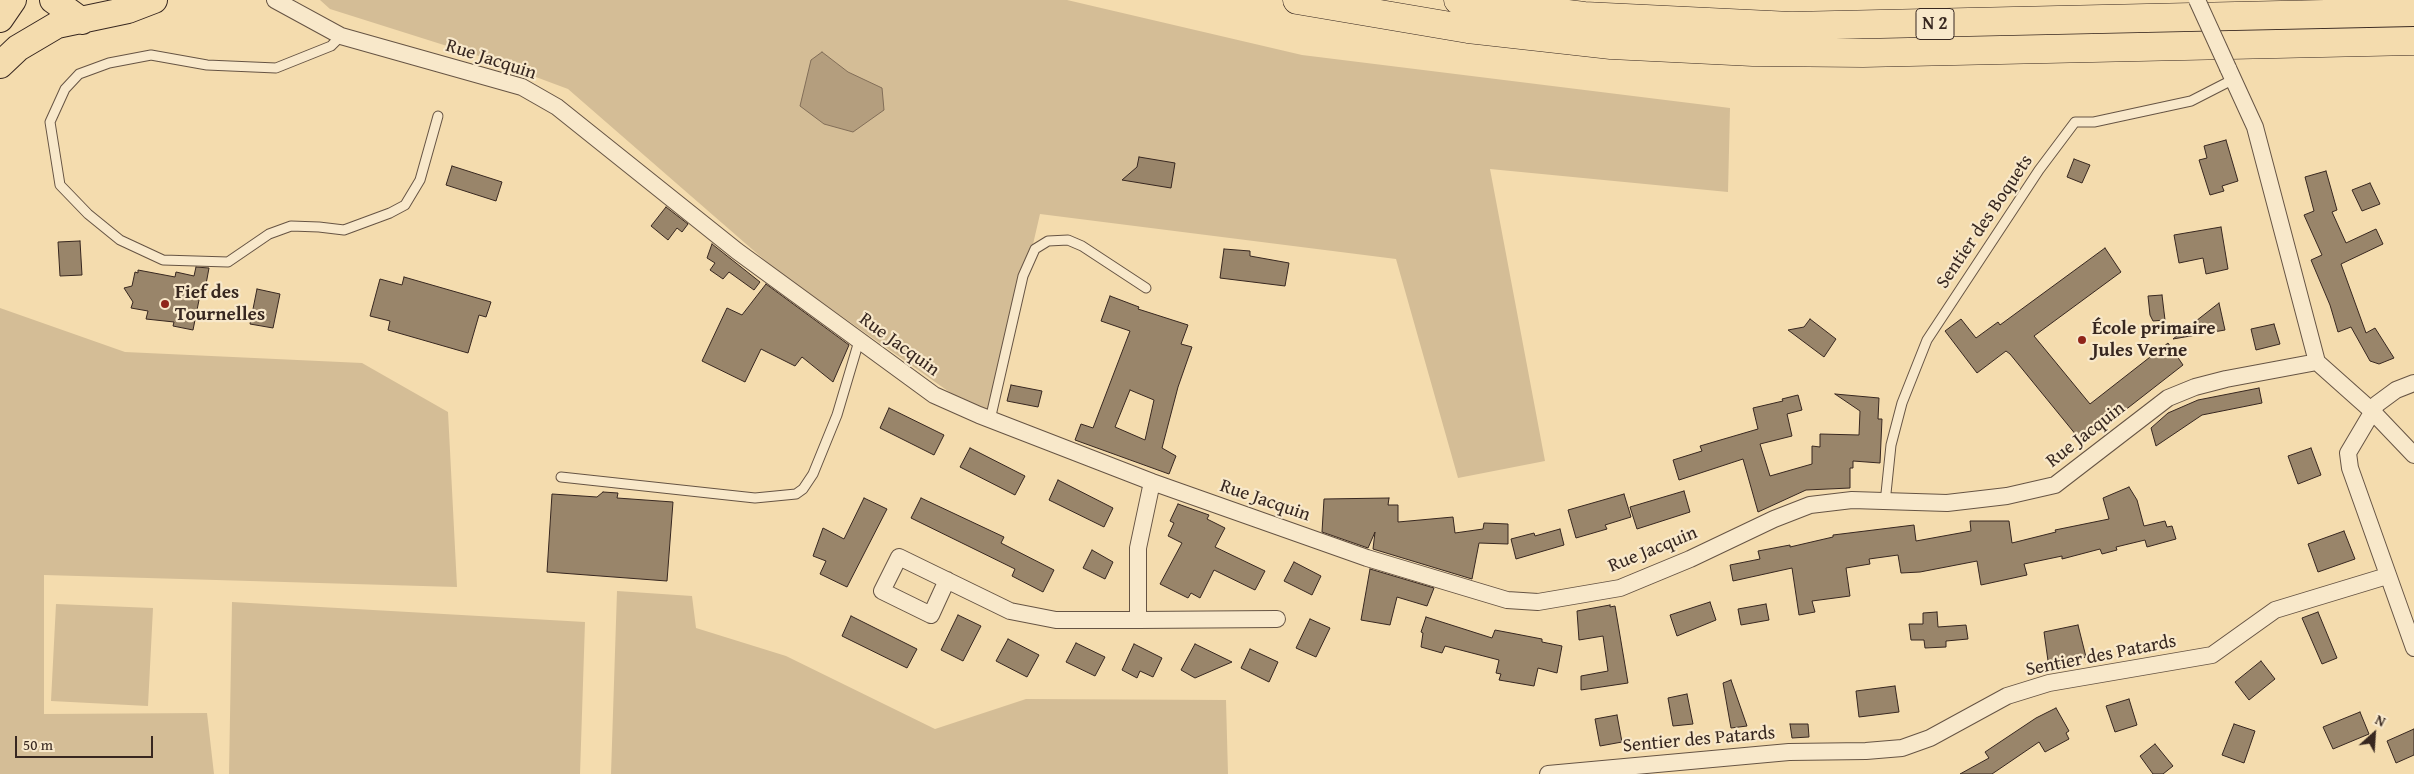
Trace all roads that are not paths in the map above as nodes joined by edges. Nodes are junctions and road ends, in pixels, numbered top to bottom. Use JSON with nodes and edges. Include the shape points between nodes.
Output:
{"nodes":[{"id":1,"x":13,"y":0,"type":"edge"},
{"id":2,"x":53,"y":0,"type":"edge"},
{"id":3,"x":154,"y":0,"type":"edge"},
{"id":4,"x":275,"y":0,"type":"edge"},
{"id":5,"x":1297,"y":0,"type":"edge"},
{"id":6,"x":1458,"y":0,"type":"edge"},
{"id":7,"x":2197,"y":0,"type":"edge"},
{"id":8,"x":119,"y":5,"type":"edge"},
{"id":9,"x":2414,"y":12,"type":"edge"},
{"id":10,"x":0,"y":20,"type":"edge"},
{"id":11,"x":82,"y":21,"type":"junction"},
{"id":12,"x":341,"y":36,"type":"junction"},
{"id":13,"x":2414,"y":41,"type":"edge"},
{"id":14,"x":0,"y":65,"type":"edge"},
{"id":15,"x":2231,"y":74,"type":"junction"},
{"id":16,"x":438,"y":116,"type":"dead end"},
{"id":17,"x":1146,"y":288,"type":"dead end"},
{"id":18,"x":859,"y":341,"type":"junction"},
{"id":19,"x":2316,"y":362,"type":"junction"},
{"id":20,"x":2414,"y":383,"type":"edge"},
{"id":21,"x":2372,"y":411,"type":"junction"},
{"id":22,"x":990,"y":420,"type":"junction"},
{"id":23,"x":2414,"y":455,"type":"edge"},
{"id":24,"x":560,"y":477,"type":"dead end"},
{"id":25,"x":1152,"y":482,"type":"junction"},
{"id":26,"x":1885,"y":503,"type":"junction"},
{"id":27,"x":2387,"y":576,"type":"junction"},
{"id":28,"x":947,"y":580,"type":"dead end"},
{"id":29,"x":1277,"y":619,"type":"dead end"},
{"id":30,"x":1138,"y":620,"type":"junction"},
{"id":31,"x":2414,"y":648,"type":"edge"},
{"id":32,"x":1548,"y":774,"type":"edge"}],
"edges":[{"from":1,"to":10,"type":"main road"},
{"from":2,"to":11,"type":"main road"},
{"from":3,"to":8,"type":"main road"},
{"from":4,"to":12,"type":"street","name":"Rue Jacquin"},
{"from":5,"to":13,"type":"highway","number":"N 2","via":[[1468,29],[1611,45],[1753,52],[1873,53]]},
{"from":6,"to":9,"type":"highway","number":"N 2","via":[[1584,16],[1791,26]]},
{"from":7,"to":15,"type":"street","bridge":true},
{"from":8,"to":11,"type":"main road"},
{"from":11,"to":14,"type":"main road","via":[[57,25],[18,48]]},
{"from":12,"to":16,"type":"lane","via":[[331,46],[276,68],[208,65],[151,55],[109,63],[79,74],[65,89],[50,122],[60,185],[120,240],[164,260],[228,262],[269,234],[290,226],[344,230],[405,205],[420,180]]},
{"from":12,"to":18,"type":"street","name":"Rue Jacquin","via":[[522,87],[557,107],[736,251]]},
{"from":15,"to":19,"type":"street","via":[[2255,127]]},
{"from":15,"to":26,"type":"lane","name":"Sentier des Boquets","via":[[2191,101],[2094,122],[2075,122],[2039,170],[1927,340],[1902,403],[1891,445]]},
{"from":17,"to":22,"type":"lane","via":[[1068,240],[1048,241],[1035,249],[1023,276]]},
{"from":18,"to":22,"type":"street","name":"Rue Jacquin","via":[[934,395]]},
{"from":18,"to":24,"type":"lane","via":[[837,415],[814,474],[803,490],[796,494],[755,498]]},
{"from":19,"to":21,"type":"street"},
{"from":19,"to":26,"type":"street","name":"Rue Jacquin","via":[[2226,379],[2168,398],[2055,485],[2007,496],[1947,503]]},
{"from":20,"to":21,"type":"street","via":[[2396,390]]},
{"from":21,"to":23,"type":"street"},
{"from":21,"to":27,"type":"street","via":[[2348,454]]},
{"from":22,"to":25,"type":"street","name":"Rue Jacquin"},
{"from":25,"to":26,"type":"street","name":"Rue Jacquin","via":[[1454,586],[1507,600],[1538,602],[1620,588],[1810,505],[1852,500]]},
{"from":25,"to":30,"type":"street","via":[[1138,548]]},
{"from":27,"to":31,"type":"street"},
{"from":27,"to":32,"type":"street","name":"Sentier des Patards","via":[[2275,610],[2212,655],[2049,683],[2007,696],[1930,738],[1902,748],[1789,752]]},
{"from":28,"to":30,"type":"street","via":[[1010,611],[1056,620]]},
{"from":29,"to":30,"type":"street"}]}
